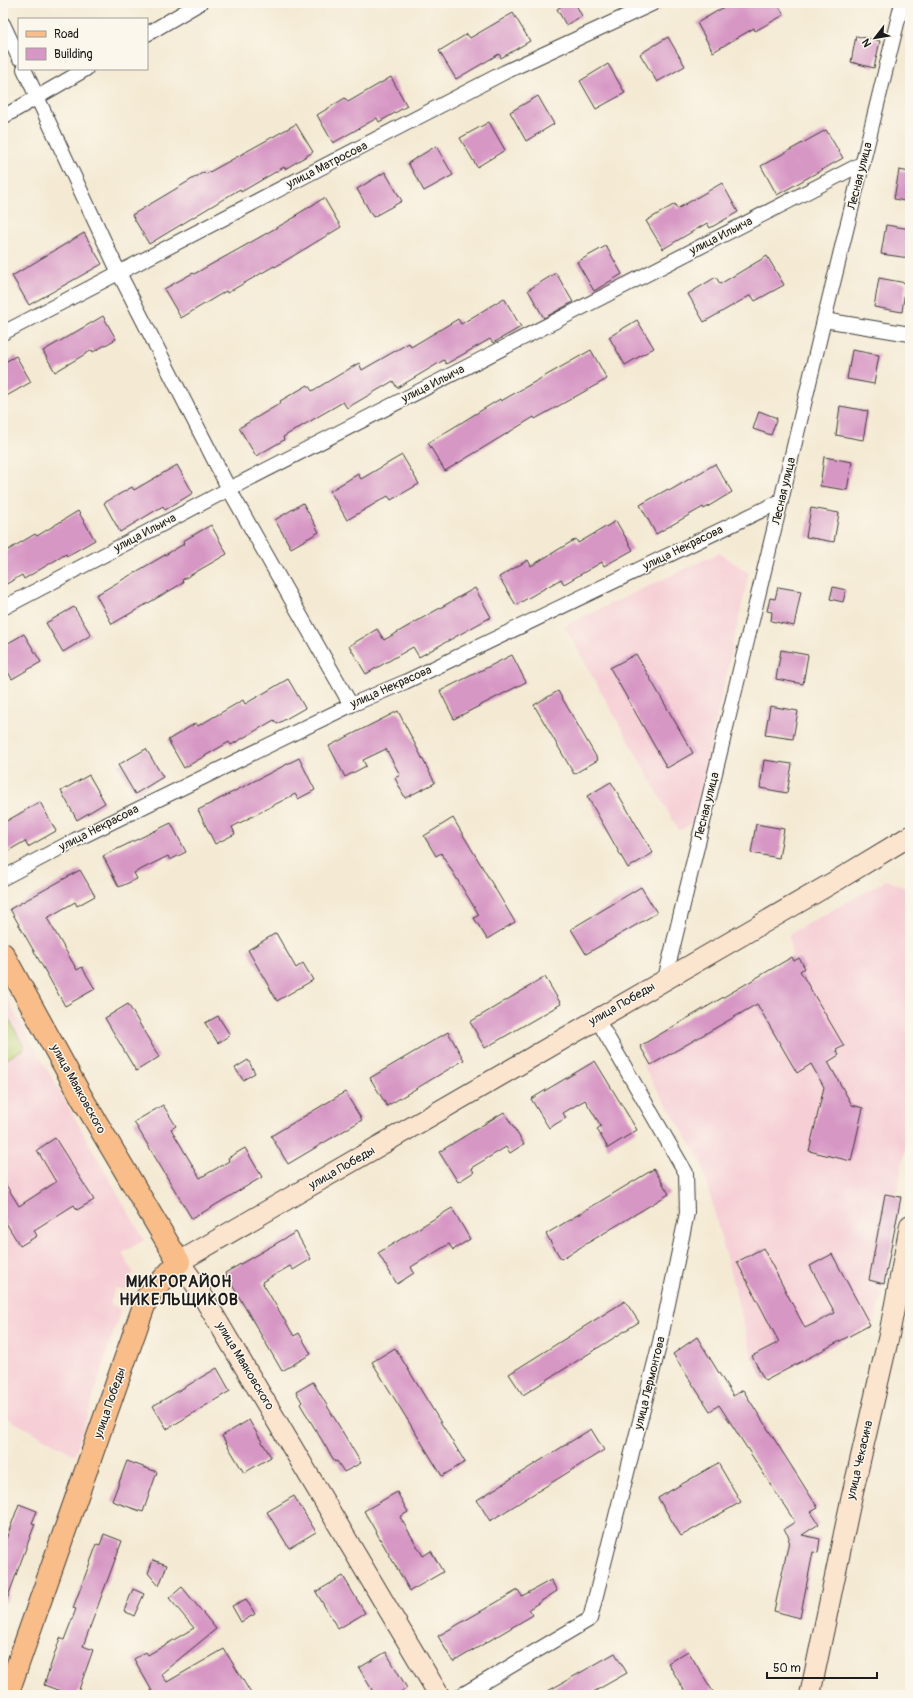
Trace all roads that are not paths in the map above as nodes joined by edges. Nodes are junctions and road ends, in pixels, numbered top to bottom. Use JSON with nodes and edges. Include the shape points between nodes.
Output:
{"nodes":[{"id":1,"x":200,"y":3,"type":"edge"},
{"id":2,"x":654,"y":3,"type":"edge"},
{"id":3,"x":902,"y":3,"type":"edge"},
{"id":4,"x":3,"y":24,"type":"edge"},
{"id":5,"x":148,"y":33,"type":"edge"},
{"id":6,"x":18,"y":56,"type":"edge"},
{"id":7,"x":24,"y":70,"type":"edge"},
{"id":8,"x":84,"y":70,"type":"edge"},
{"id":9,"x":37,"y":97,"type":"junction"},
{"id":10,"x":3,"y":118,"type":"edge"},
{"id":11,"x":863,"y":163,"type":"junction"},
{"id":12,"x":119,"y":273,"type":"junction"},
{"id":13,"x":824,"y":320,"type":"junction"},
{"id":14,"x":3,"y":333,"type":"edge"},
{"id":15,"x":910,"y":334,"type":"edge"},
{"id":16,"x":229,"y":489,"type":"junction"},
{"id":17,"x":782,"y":501,"type":"junction"},
{"id":18,"x":3,"y":608,"type":"edge"},
{"id":19,"x":350,"y":705,"type":"junction"},
{"id":20,"x":910,"y":836,"type":"edge"},
{"id":21,"x":3,"y":878,"type":"edge"},
{"id":22,"x":3,"y":954,"type":"edge"},
{"id":23,"x":665,"y":979,"type":"junction"},
{"id":24,"x":597,"y":1019,"type":"junction"},
{"id":25,"x":910,"y":1224,"type":"edge"},
{"id":26,"x":179,"y":1262,"type":"junction"},
{"id":27,"x":7,"y":1695,"type":"edge"},
{"id":28,"x":439,"y":1695,"type":"edge"},
{"id":29,"x":462,"y":1695,"type":"edge"},
{"id":30,"x":810,"y":1695,"type":"edge"}],
"edges":[{"from":1,"to":5,"type":"street"},
{"from":2,"to":12,"type":"street","name":"улица Матросова","via":[[505,72]]},
{"from":3,"to":11,"type":"street","name":"Лесная улица"},
{"from":4,"to":6,"type":"street"},
{"from":7,"to":9,"type":"street"},
{"from":8,"to":9,"type":"street"},
{"from":9,"to":10,"type":"street"},
{"from":9,"to":12,"type":"street"},
{"from":11,"to":13,"type":"street","name":"Лесная улица"},
{"from":11,"to":16,"type":"street","name":"улица Ильича"},
{"from":12,"to":14,"type":"street","name":"улица Матросова"},
{"from":12,"to":16,"type":"street"},
{"from":13,"to":15,"type":"street"},
{"from":13,"to":17,"type":"street","name":"Лесная улица"},
{"from":16,"to":18,"type":"street","name":"улица Ильича"},
{"from":16,"to":19,"type":"street"},
{"from":17,"to":19,"type":"street","name":"улица Некрасова","via":[[405,682]]},
{"from":17,"to":23,"type":"street","name":"Лесная улица"},
{"from":19,"to":21,"type":"street","name":"улица Некрасова","via":[[82,836]]},
{"from":20,"to":23,"type":"street","name":"улица Победы"},
{"from":22,"to":26,"type":"main road","name":"улица Маяковского","via":[[82,1098]]},
{"from":23,"to":24,"type":"street","name":"улица Победы"},
{"from":24,"to":26,"type":"street","name":"улица Победы"},
{"from":24,"to":29,"type":"street","name":"улица Лермонтова","via":[[686,1173],[688,1213],[658,1350],[590,1619]]},
{"from":25,"to":30,"type":"street","name":"улица Чекасина","via":[[889,1335]]},
{"from":26,"to":27,"type":"main road","name":"улица Победы","via":[[148,1297]]},
{"from":26,"to":28,"type":"street","name":"улица Маяковского","via":[[224,1331]]}]}
